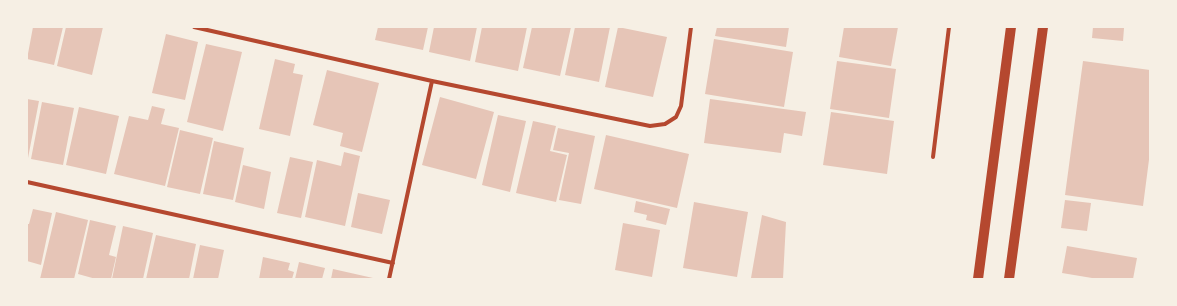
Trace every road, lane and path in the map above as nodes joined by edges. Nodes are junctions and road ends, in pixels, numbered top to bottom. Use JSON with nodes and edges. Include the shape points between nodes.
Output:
{"nodes":[{"id":1,"x":194,"y":27,"type":"edge"},
{"id":2,"x":691,"y":27,"type":"edge"},
{"id":3,"x":948,"y":27,"type":"edge"},
{"id":4,"x":1011,"y":27,"type":"edge"},
{"id":5,"x":1043,"y":27,"type":"edge"},
{"id":6,"x":432,"y":81,"type":"junction"},
{"id":7,"x":933,"y":157,"type":"dead end"},
{"id":8,"x":27,"y":182,"type":"edge"},
{"id":9,"x":393,"y":263,"type":"junction"},
{"id":10,"x":389,"y":279,"type":"edge"},
{"id":11,"x":978,"y":279,"type":"edge"},
{"id":12,"x":1009,"y":279,"type":"edge"}],
"edges":[{"from":1,"to":6,"type":"street"},
{"from":2,"to":6,"type":"street","via":[[681,106],[676,117],[665,124],[650,126]]},
{"from":3,"to":7,"type":"street"},
{"from":4,"to":11,"type":"main road"},
{"from":5,"to":12,"type":"main road"},
{"from":6,"to":9,"type":"street"},
{"from":8,"to":9,"type":"street"},
{"from":9,"to":10,"type":"street"}]}
